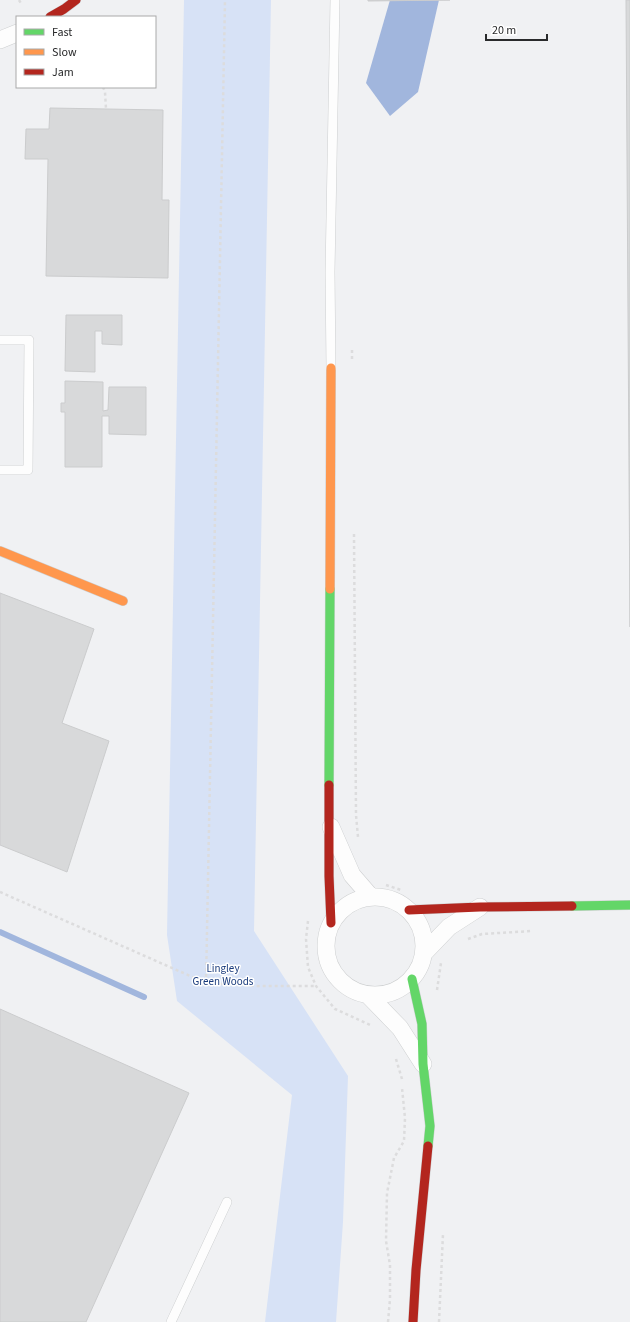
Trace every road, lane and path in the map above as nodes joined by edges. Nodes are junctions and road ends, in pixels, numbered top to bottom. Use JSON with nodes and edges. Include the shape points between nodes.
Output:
{"nodes":[{"id":1,"x":19,"y":0,"type":"edge"},
{"id":2,"x":76,"y":0,"type":"edge"},
{"id":3,"x":225,"y":0,"type":"edge"},
{"id":4,"x":335,"y":0,"type":"edge"},
{"id":5,"x":22,"y":5,"type":"dead end"},
{"id":6,"x":52,"y":16,"type":"edge"},
{"id":7,"x":16,"y":33,"type":"edge"},
{"id":8,"x":0,"y":40,"type":"edge"},
{"id":9,"x":103,"y":88,"type":"edge"},
{"id":10,"x":106,"y":109,"type":"dead end"},
{"id":11,"x":0,"y":340,"type":"edge"},
{"id":12,"x":352,"y":350,"type":"dead end"},
{"id":13,"x":352,"y":366,"type":"dead end"},
{"id":14,"x":331,"y":368,"type":"joint"},
{"id":15,"x":0,"y":470,"type":"edge"},
{"id":16,"x":354,"y":531,"type":"dead end"},
{"id":17,"x":0,"y":551,"type":"edge"},
{"id":18,"x":123,"y":601,"type":"dead end"},
{"id":19,"x":330,"y":823,"type":"junction"},
{"id":20,"x":358,"y":843,"type":"dead end"},
{"id":21,"x":380,"y":880,"type":"dead end"},
{"id":22,"x":0,"y":892,"type":"edge"},
{"id":23,"x":408,"y":892,"type":"dead end"},
{"id":24,"x":371,"y":897,"type":"junction"},
{"id":25,"x":630,"y":905,"type":"edge"},
{"id":26,"x":480,"y":907,"type":"junction"},
{"id":27,"x":408,"y":910,"type":"junction"},
{"id":28,"x":308,"y":919,"type":"dead end"},
{"id":29,"x":331,"y":923,"type":"junction"},
{"id":30,"x":532,"y":931,"type":"dead end"},
{"id":31,"x":463,"y":941,"type":"dead end"},
{"id":32,"x":424,"y":953,"type":"junction"},
{"id":33,"x":445,"y":958,"type":"dead end"},
{"id":34,"x":412,"y":979,"type":"junction"},
{"id":35,"x":206,"y":983,"type":"junction"},
{"id":36,"x":316,"y":986,"type":"junction"},
{"id":37,"x":368,"y":995,"type":"junction"},
{"id":38,"x":437,"y":995,"type":"dead end"},
{"id":39,"x":371,"y":1025,"type":"dead end"},
{"id":40,"x":394,"y":1052,"type":"dead end"},
{"id":41,"x":423,"y":1064,"type":"junction"},
{"id":42,"x":402,"y":1080,"type":"dead end"},
{"id":43,"x":402,"y":1088,"type":"dead end"},
{"id":44,"x":227,"y":1202,"type":"dead end"},
{"id":45,"x":443,"y":1229,"type":"dead end"},
{"id":46,"x":171,"y":1322,"type":"edge"},
{"id":47,"x":388,"y":1322,"type":"edge"},
{"id":48,"x":413,"y":1322,"type":"edge"},
{"id":49,"x":439,"y":1322,"type":"edge"}],
"edges":[{"from":1,"to":5,"type":"path"},
{"from":2,"to":6,"type":"street"},
{"from":3,"to":35,"type":"path"},
{"from":4,"to":14,"type":"lane","via":[[330,272]]},
{"from":7,"to":8,"type":"street"},
{"from":9,"to":10,"type":"path"},
{"from":11,"to":15,"type":"lane","via":[[29,340],[28,470]]},
{"from":12,"to":13,"type":"path"},
{"from":14,"to":19,"type":"street"},
{"from":16,"to":20,"type":"path"},
{"from":17,"to":18,"type":"street"},
{"from":19,"to":24,"type":"street","via":[[352,875]]},
{"from":19,"to":29,"type":"street"},
{"from":21,"to":23,"type":"path","via":[[386,885]]},
{"from":22,"to":35,"type":"path"},
{"from":24,"to":27,"type":"street","via":[[387,898]]},
{"from":24,"to":29,"type":"street","via":[[355,901],[341,910]]},
{"from":25,"to":26,"type":"street"},
{"from":26,"to":27,"type":"street"},
{"from":26,"to":32,"type":"street","via":[[449,927]]},
{"from":27,"to":32,"type":"street","via":[[418,922],[424,937]]},
{"from":28,"to":36,"type":"path","via":[[308,967]]},
{"from":29,"to":37,"type":"street","via":[[326,938],[326,953],[331,969],[340,981],[353,990]]},
{"from":30,"to":31,"type":"path","via":[[482,934]]},
{"from":32,"to":34,"type":"street"},
{"from":33,"to":38,"type":"path","via":[[441,963]]},
{"from":34,"to":37,"type":"street","via":[[389,993]]},
{"from":34,"to":41,"type":"street","via":[[422,1024]]},
{"from":35,"to":36,"type":"path"},
{"from":36,"to":39,"type":"path","via":[[335,1009]]},
{"from":37,"to":41,"type":"street","via":[[400,1028]]},
{"from":40,"to":42,"type":"path"},
{"from":41,"to":48,"type":"street","via":[[430,1126]]},
{"from":43,"to":47,"type":"path","via":[[404,1141],[394,1158],[387,1193],[386,1241],[390,1265]]},
{"from":44,"to":46,"type":"lane"},
{"from":45,"to":49,"type":"path"}]}
